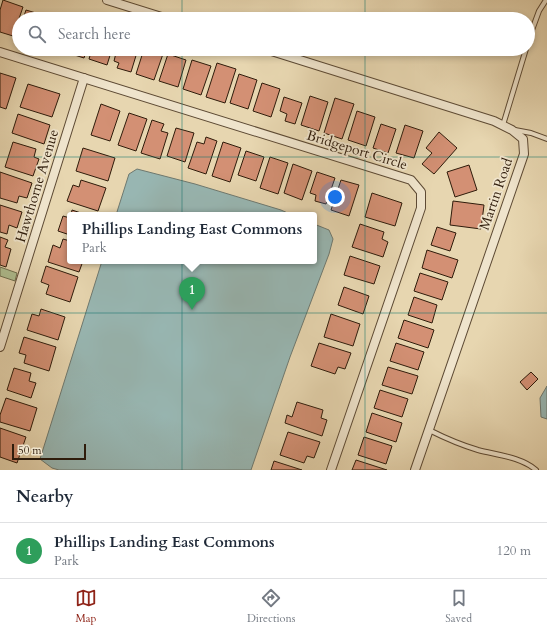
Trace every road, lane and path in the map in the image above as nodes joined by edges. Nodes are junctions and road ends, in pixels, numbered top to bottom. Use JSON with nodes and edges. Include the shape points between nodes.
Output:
{"nodes":[{"id":1,"x":107,"y":0,"type":"edge"},
{"id":2,"x":546,"y":0,"type":"edge"},
{"id":3,"x":146,"y":12,"type":"edge"},
{"id":4,"x":535,"y":22,"type":"edge"},
{"id":5,"x":0,"y":52,"type":"edge"},
{"id":6,"x":12,"y":56,"type":"edge"},
{"id":7,"x":13,"y":56,"type":"edge"},
{"id":8,"x":287,"y":56,"type":"edge"},
{"id":9,"x":524,"y":56,"type":"edge"},
{"id":10,"x":84,"y":78,"type":"junction"},
{"id":11,"x":503,"y":125,"type":"junction"},
{"id":12,"x":512,"y":130,"type":"junction"},
{"id":13,"x":547,"y":139,"type":"edge"},
{"id":14,"x":0,"y":347,"type":"edge"},
{"id":15,"x":429,"y":430,"type":"junction"},
{"id":16,"x":331,"y":470,"type":"edge"},
{"id":17,"x":415,"y":470,"type":"edge"},
{"id":18,"x":536,"y":470,"type":"edge"}],
"edges":[{"from":1,"to":3,"type":"street"},
{"from":2,"to":4,"type":"lane"},
{"from":5,"to":6,"type":"street","name":"Bridgeport Circle"},
{"from":7,"to":10,"type":"street","name":"Bridgeport Circle"},
{"from":8,"to":11,"type":"street","name":"Martin Road"},
{"from":9,"to":11,"type":"lane"},
{"from":10,"to":14,"type":"street","name":"Hawthorne Avenue"},
{"from":10,"to":16,"type":"street","name":"Bridgeport Circle","via":[[411,180],[421,192],[421,208]]},
{"from":11,"to":12,"type":"street","name":"Martin Road"},
{"from":12,"to":13,"type":"lane"},
{"from":12,"to":15,"type":"street","name":"Martin Road","via":[[523,139],[524,154]]},
{"from":15,"to":17,"type":"street","name":"Martin Road"},
{"from":15,"to":18,"type":"lane","via":[[445,439],[522,461]]}]}
